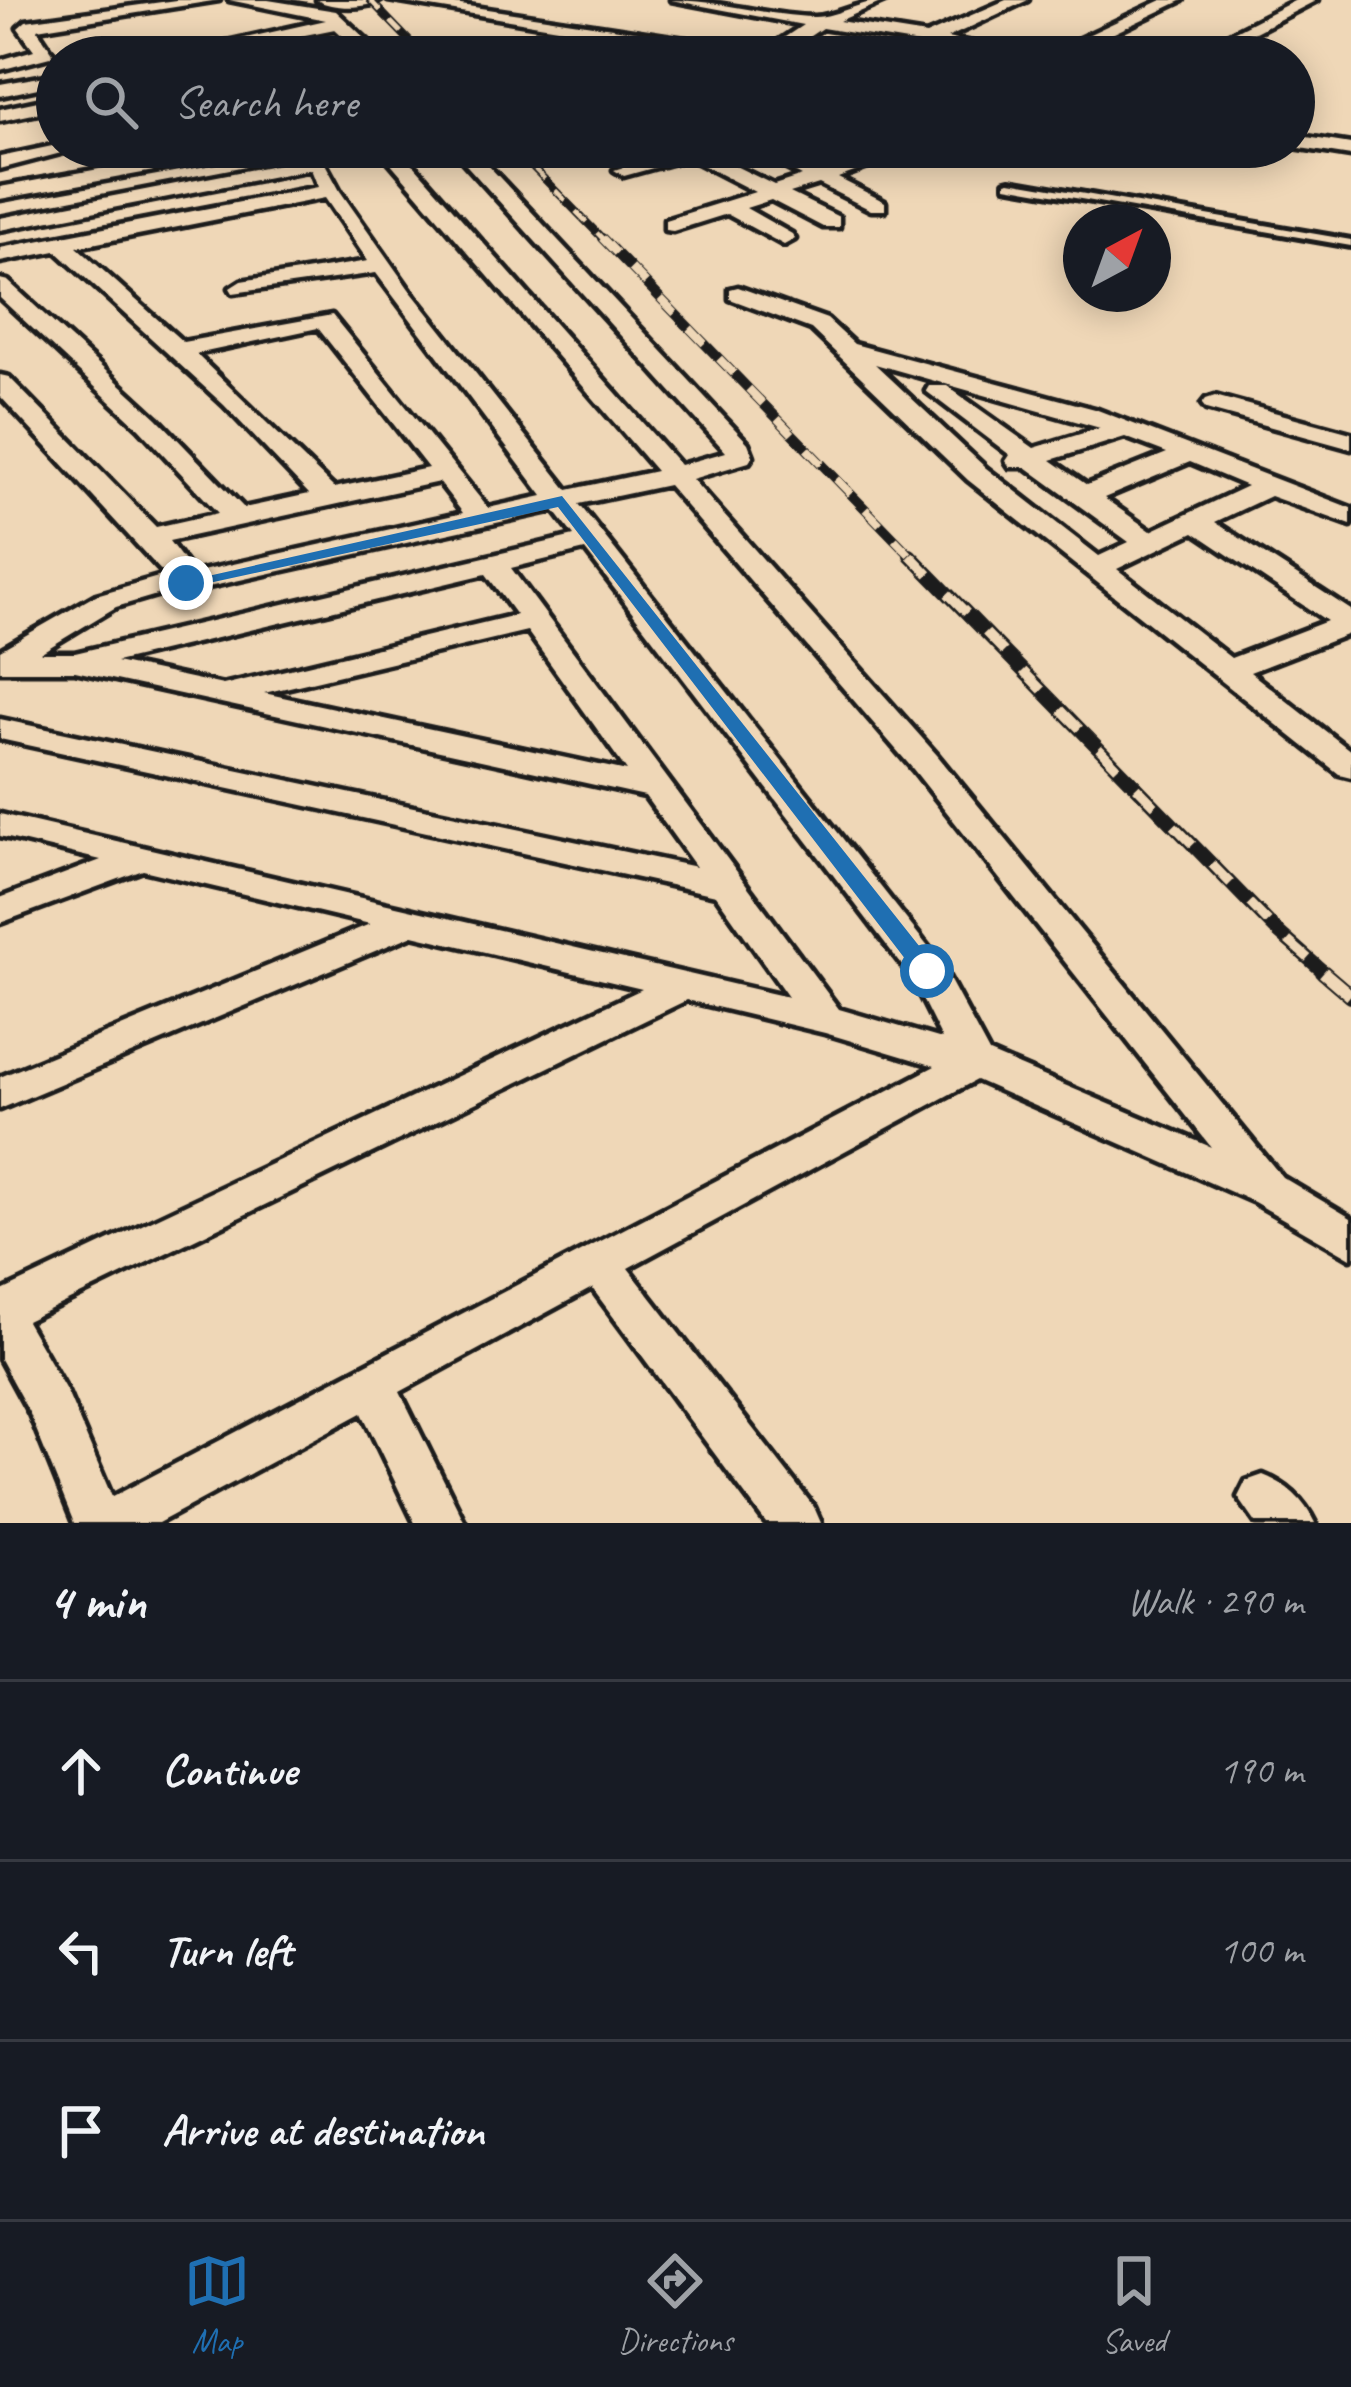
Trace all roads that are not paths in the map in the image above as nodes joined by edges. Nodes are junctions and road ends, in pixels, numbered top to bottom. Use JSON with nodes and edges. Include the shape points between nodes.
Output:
{"nodes":[{"id":1,"x":211,"y":0,"type":"edge"},
{"id":2,"x":237,"y":0,"type":"edge"},
{"id":3,"x":325,"y":0,"type":"edge"},
{"id":4,"x":373,"y":0,"type":"edge"},
{"id":5,"x":396,"y":0,"type":"edge"},
{"id":6,"x":679,"y":0,"type":"edge"},
{"id":7,"x":879,"y":0,"type":"edge"},
{"id":8,"x":1020,"y":0,"type":"edge"},
{"id":9,"x":1175,"y":0,"type":"edge"},
{"id":10,"x":1309,"y":0,"type":"edge"},
{"id":11,"x":461,"y":5,"type":"edge"},
{"id":12,"x":514,"y":8,"type":"edge"},
{"id":13,"x":339,"y":23,"type":"junction"},
{"id":14,"x":818,"y":23,"type":"junction"},
{"id":15,"x":282,"y":35,"type":"joint"},
{"id":16,"x":277,"y":36,"type":"edge"},
{"id":17,"x":353,"y":36,"type":"edge"},
{"id":18,"x":493,"y":36,"type":"edge"},
{"id":19,"x":625,"y":36,"type":"edge"},
{"id":20,"x":799,"y":36,"type":"edge"},
{"id":21,"x":902,"y":36,"type":"edge"},
{"id":22,"x":937,"y":36,"type":"edge"},
{"id":23,"x":1096,"y":36,"type":"edge"},
{"id":24,"x":1236,"y":36,"type":"edge"},
{"id":25,"x":36,"y":41,"type":"edge"},
{"id":26,"x":36,"y":54,"type":"edge"},
{"id":27,"x":0,"y":64,"type":"edge"},
{"id":28,"x":36,"y":83,"type":"edge"},
{"id":29,"x":0,"y":90,"type":"edge"},
{"id":30,"x":36,"y":110,"type":"edge"},
{"id":31,"x":0,"y":115,"type":"edge"},
{"id":32,"x":1315,"y":144,"type":"edge"},
{"id":33,"x":1351,"y":150,"type":"edge"},
{"id":34,"x":36,"y":155,"type":"edge"},
{"id":35,"x":0,"y":163,"type":"edge"},
{"id":36,"x":106,"y":168,"type":"edge"},
{"id":37,"x":238,"y":168,"type":"edge"},
{"id":38,"x":269,"y":168,"type":"edge"},
{"id":39,"x":319,"y":168,"type":"edge"},
{"id":40,"x":405,"y":168,"type":"edge"},
{"id":41,"x":479,"y":168,"type":"edge"},
{"id":42,"x":628,"y":168,"type":"edge"},
{"id":43,"x":734,"y":168,"type":"edge"},
{"id":44,"x":807,"y":168,"type":"edge"},
{"id":45,"x":850,"y":168,"type":"edge"},
{"id":46,"x":624,"y":170,"type":"dead end"},
{"id":47,"x":244,"y":176,"type":"junction"},
{"id":48,"x":826,"y":176,"type":"junction"},
{"id":49,"x":1010,"y":184,"type":"dead end"},
{"id":50,"x":330,"y":191,"type":"junction"},
{"id":51,"x":778,"y":192,"type":"junction"},
{"id":52,"x":0,"y":193,"type":"edge"},
{"id":53,"x":878,"y":206,"type":"dead end"},
{"id":54,"x":731,"y":208,"type":"junction"},
{"id":55,"x":831,"y":222,"type":"dead end"},
{"id":56,"x":0,"y":224,"type":"edge"},
{"id":57,"x":673,"y":225,"type":"dead end"},
{"id":58,"x":784,"y":239,"type":"dead end"},
{"id":59,"x":60,"y":243,"type":"junction"},
{"id":60,"x":1351,"y":243,"type":"edge"},
{"id":61,"x":2,"y":252,"type":"edge"},
{"id":62,"x":381,"y":266,"type":"junction"},
{"id":63,"x":0,"y":286,"type":"edge"},
{"id":64,"x":241,"y":289,"type":"dead end"},
{"id":65,"x":739,"y":294,"type":"dead end"},
{"id":66,"x":176,"y":351,"type":"junction"},
{"id":67,"x":853,"y":351,"type":"junction"},
{"id":68,"x":0,"y":382,"type":"edge"},
{"id":69,"x":938,"y":391,"type":"dead end"},
{"id":70,"x":1215,"y":404,"type":"dead end"},
{"id":71,"x":1126,"y":428,"type":"junction"},
{"id":72,"x":1351,"y":441,"type":"edge"},
{"id":73,"x":1188,"y":454,"type":"junction"},
{"id":74,"x":1031,"y":458,"type":"junction"},
{"id":75,"x":443,"y":473,"type":"junction"},
{"id":76,"x":675,"y":475,"type":"junction"},
{"id":77,"x":977,"y":475,"type":"junction"},
{"id":78,"x":1265,"y":488,"type":"junction"},
{"id":79,"x":1084,"y":496,"type":"junction"},
{"id":80,"x":328,"y":499,"type":"junction"},
{"id":81,"x":562,"y":501,"type":"junction"},
{"id":82,"x":237,"y":517,"type":"junction"},
{"id":83,"x":1351,"y":517,"type":"edge"},
{"id":84,"x":482,"y":519,"type":"junction"},
{"id":85,"x":1195,"y":521,"type":"junction"},
{"id":86,"x":151,"y":536,"type":"junction"},
{"id":87,"x":592,"y":540,"type":"junction"},
{"id":88,"x":1149,"y":543,"type":"junction"},
{"id":89,"x":493,"y":563,"type":"junction"},
{"id":90,"x":1096,"y":568,"type":"junction"},
{"id":91,"x":181,"y":579,"type":"junction"},
{"id":92,"x":534,"y":620,"type":"junction"},
{"id":93,"x":1351,"y":623,"type":"edge"},
{"id":94,"x":2,"y":662,"type":"edge"},
{"id":95,"x":75,"y":662,"type":"junction"},
{"id":96,"x":1226,"y":671,"type":"junction"},
{"id":97,"x":224,"y":694,"type":"junction"},
{"id":98,"x":0,"y":729,"type":"edge"},
{"id":99,"x":1351,"y":767,"type":"edge"},
{"id":100,"x":656,"y":788,"type":"junction"},
{"id":101,"x":0,"y":825,"type":"edge"},
{"id":102,"x":146,"y":856,"type":"junction"},
{"id":103,"x":728,"y":886,"type":"junction"},
{"id":104,"x":0,"y":911,"type":"edge"},
{"id":105,"x":412,"y":921,"type":"junction"},
{"id":106,"x":683,"y":986,"type":"junction"},
{"id":107,"x":825,"y":1018,"type":"junction"},
{"id":108,"x":974,"y":1063,"type":"junction"},
{"id":109,"x":0,"y":1094,"type":"edge"},
{"id":110,"x":1269,"y":1190,"type":"junction"},
{"id":111,"x":1351,"y":1240,"type":"edge"},
{"id":112,"x":599,"y":1263,"type":"junction"},
{"id":113,"x":0,"y":1314,"type":"edge"},
{"id":114,"x":372,"y":1384,"type":"junction"},
{"id":115,"x":99,"y":1523,"type":"edge"},
{"id":116,"x":111,"y":1523,"type":"edge"},
{"id":117,"x":440,"y":1523,"type":"edge"},
{"id":118,"x":796,"y":1523,"type":"edge"}],
"edges":[{"from":1,"to":25,"type":"street","via":[[32,25]]},
{"from":2,"to":13,"type":"street"},
{"from":3,"to":4,"type":"street"},
{"from":5,"to":11,"type":"street"},
{"from":6,"to":14,"type":"street"},
{"from":7,"to":14,"type":"street"},
{"from":8,"to":22,"type":"street"},
{"from":9,"to":23,"type":"street"},
{"from":10,"to":24,"type":"street"},
{"from":11,"to":12,"type":"street"},
{"from":12,"to":18,"type":"street","via":[[484,28]]},
{"from":12,"to":19,"type":"street"},
{"from":13,"to":15,"type":"street"},
{"from":13,"to":17,"type":"street"},
{"from":14,"to":20,"type":"street"},
{"from":14,"to":21,"type":"street"},
{"from":15,"to":16,"type":"street"},
{"from":26,"to":27,"type":"street"},
{"from":28,"to":29,"type":"street"},
{"from":30,"to":31,"type":"street"},
{"from":32,"to":33,"type":"street"},
{"from":34,"to":35,"type":"street"},
{"from":36,"to":52,"type":"street"},
{"from":37,"to":47,"type":"street"},
{"from":38,"to":47,"type":"street"},
{"from":39,"to":50,"type":"street"},
{"from":40,"to":76,"type":"street"},
{"from":41,"to":76,"type":"street","via":[[739,449],[731,461]]},
{"from":42,"to":46,"type":"street"},
{"from":43,"to":51,"type":"street"},
{"from":44,"to":48,"type":"street"},
{"from":45,"to":48,"type":"street"},
{"from":47,"to":56,"type":"street"},
{"from":48,"to":51,"type":"street"},
{"from":48,"to":53,"type":"street"},
{"from":49,"to":60,"type":"lane"},
{"from":50,"to":59,"type":"street"},
{"from":50,"to":62,"type":"street"},
{"from":51,"to":54,"type":"street"},
{"from":51,"to":55,"type":"street"},
{"from":54,"to":57,"type":"street"},
{"from":54,"to":58,"type":"street"},
{"from":59,"to":61,"type":"street"},
{"from":59,"to":66,"type":"street"},
{"from":62,"to":64,"type":"street"},
{"from":62,"to":81,"type":"street"},
{"from":63,"to":82,"type":"street"},
{"from":65,"to":67,"type":"street","via":[[811,319]]},
{"from":66,"to":75,"type":"street","via":[[324,320]]},
{"from":66,"to":80,"type":"street"},
{"from":67,"to":71,"type":"street"},
{"from":67,"to":77,"type":"street"},
{"from":68,"to":86,"type":"street"},
{"from":69,"to":74,"type":"street"},
{"from":70,"to":72,"type":"street"},
{"from":71,"to":73,"type":"street"},
{"from":71,"to":74,"type":"street"},
{"from":73,"to":78,"type":"street"},
{"from":73,"to":79,"type":"street"},
{"from":74,"to":77,"type":"street"},
{"from":74,"to":79,"type":"street"},
{"from":75,"to":80,"type":"street"},
{"from":75,"to":84,"type":"street"},
{"from":76,"to":81,"type":"street"},
{"from":76,"to":110,"type":"street","via":[[925,762]]},
{"from":77,"to":90,"type":"street"},
{"from":78,"to":83,"type":"street"},
{"from":78,"to":85,"type":"street"},
{"from":79,"to":88,"type":"street"},
{"from":80,"to":82,"type":"street"},
{"from":81,"to":84,"type":"street"},
{"from":81,"to":87,"type":"street"},
{"from":82,"to":86,"type":"street"},
{"from":84,"to":91,"type":"street"},
{"from":85,"to":88,"type":"street"},
{"from":85,"to":93,"type":"street"},
{"from":86,"to":91,"type":"street"},
{"from":87,"to":89,"type":"street"},
{"from":87,"to":108,"type":"street","via":[[927,971]]},
{"from":88,"to":90,"type":"street"},
{"from":89,"to":92,"type":"street"},
{"from":89,"to":95,"type":"street"},
{"from":90,"to":96,"type":"street"},
{"from":91,"to":94,"type":"street","via":[[106,601]]},
{"from":92,"to":97,"type":"street"},
{"from":92,"to":100,"type":"street"},
{"from":93,"to":96,"type":"street"},
{"from":94,"to":95,"type":"street"},
{"from":95,"to":97,"type":"street"},
{"from":96,"to":99,"type":"street"},
{"from":97,"to":100,"type":"street"},
{"from":98,"to":103,"type":"street"},
{"from":100,"to":103,"type":"street"},
{"from":101,"to":102,"type":"street"},
{"from":102,"to":104,"type":"street"},
{"from":102,"to":105,"type":"street"},
{"from":103,"to":107,"type":"street"},
{"from":105,"to":106,"type":"street"},
{"from":105,"to":109,"type":"street"},
{"from":106,"to":107,"type":"street"},
{"from":106,"to":113,"type":"street"},
{"from":107,"to":108,"type":"street"},
{"from":108,"to":110,"type":"street"},
{"from":108,"to":112,"type":"street"},
{"from":110,"to":111,"type":"street"},
{"from":112,"to":114,"type":"street"},
{"from":112,"to":118,"type":"street"},
{"from":113,"to":115,"type":"street"},
{"from":114,"to":116,"type":"street"},
{"from":114,"to":117,"type":"street"}]}
